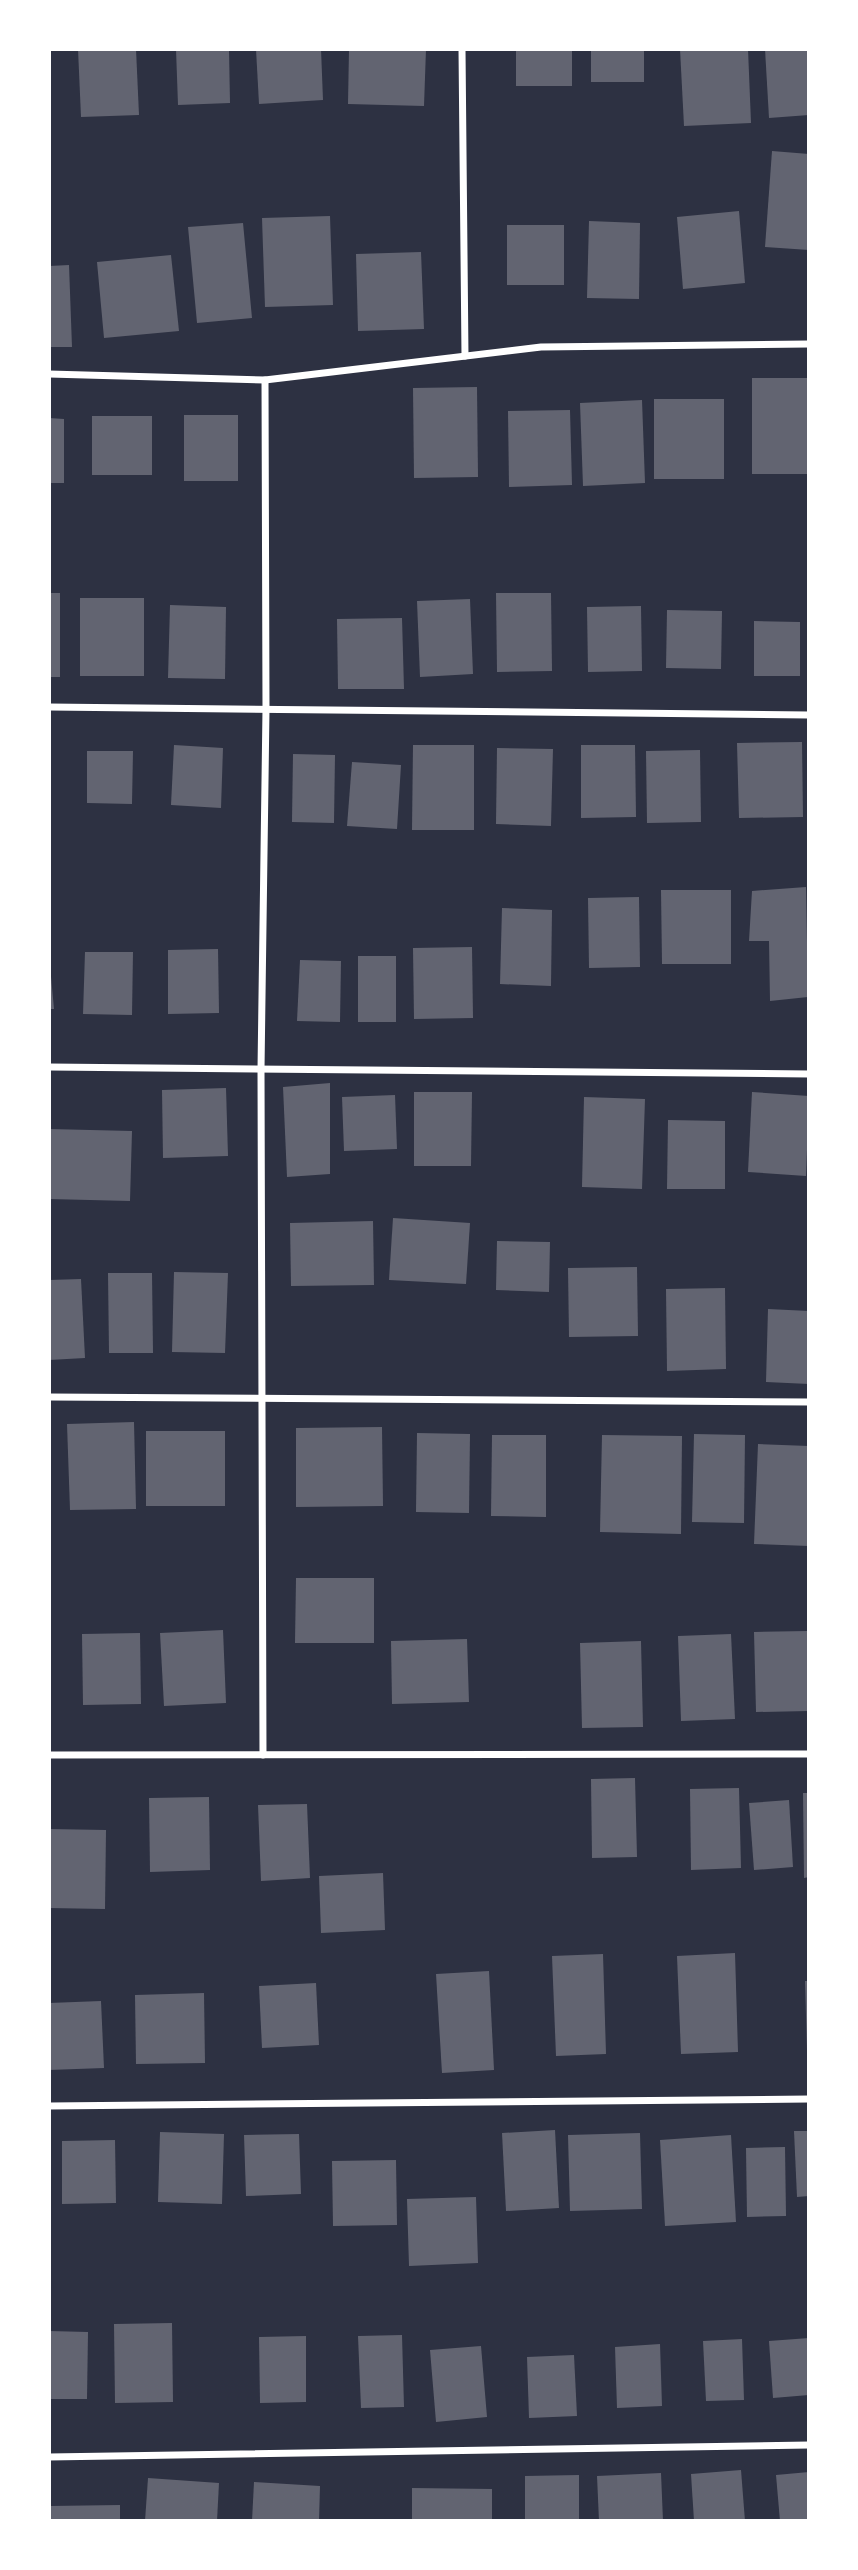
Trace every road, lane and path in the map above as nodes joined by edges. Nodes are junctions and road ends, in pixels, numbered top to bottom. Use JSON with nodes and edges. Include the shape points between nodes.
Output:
{"nodes":[{"id":1,"x":462,"y":49,"type":"edge"},
{"id":2,"x":809,"y":344,"type":"edge"},
{"id":3,"x":465,"y":356,"type":"junction"},
{"id":4,"x":49,"y":374,"type":"edge"},
{"id":5,"x":265,"y":380,"type":"junction"},
{"id":6,"x":49,"y":707,"type":"edge"},
{"id":7,"x":266,"y":709,"type":"junction"},
{"id":8,"x":809,"y":715,"type":"edge"},
{"id":9,"x":49,"y":1067,"type":"edge"},
{"id":10,"x":261,"y":1069,"type":"junction"},
{"id":11,"x":809,"y":1074,"type":"edge"},
{"id":12,"x":49,"y":1397,"type":"edge"},
{"id":13,"x":263,"y":1401,"type":"junction"},
{"id":14,"x":809,"y":1402,"type":"edge"},
{"id":15,"x":809,"y":1754,"type":"edge"},
{"id":16,"x":49,"y":1755,"type":"edge"},
{"id":17,"x":263,"y":1755,"type":"junction"},
{"id":18,"x":809,"y":2099,"type":"edge"},
{"id":19,"x":49,"y":2106,"type":"edge"},
{"id":20,"x":809,"y":2445,"type":"edge"},
{"id":21,"x":49,"y":2457,"type":"edge"}],
"edges":[{"from":1,"to":3,"type":"street"},
{"from":2,"to":3,"type":"street","via":[[541,347]]},
{"from":3,"to":5,"type":"street"},
{"from":4,"to":5,"type":"street"},
{"from":5,"to":7,"type":"street"},
{"from":6,"to":7,"type":"street"},
{"from":7,"to":8,"type":"street"},
{"from":7,"to":10,"type":"street"},
{"from":9,"to":10,"type":"street"},
{"from":10,"to":11,"type":"street"},
{"from":10,"to":13,"type":"street"},
{"from":12,"to":13,"type":"street"},
{"from":13,"to":14,"type":"street"},
{"from":13,"to":17,"type":"street"},
{"from":15,"to":17,"type":"street"},
{"from":16,"to":17,"type":"street"},
{"from":18,"to":19,"type":"street"},
{"from":20,"to":21,"type":"street"}]}
